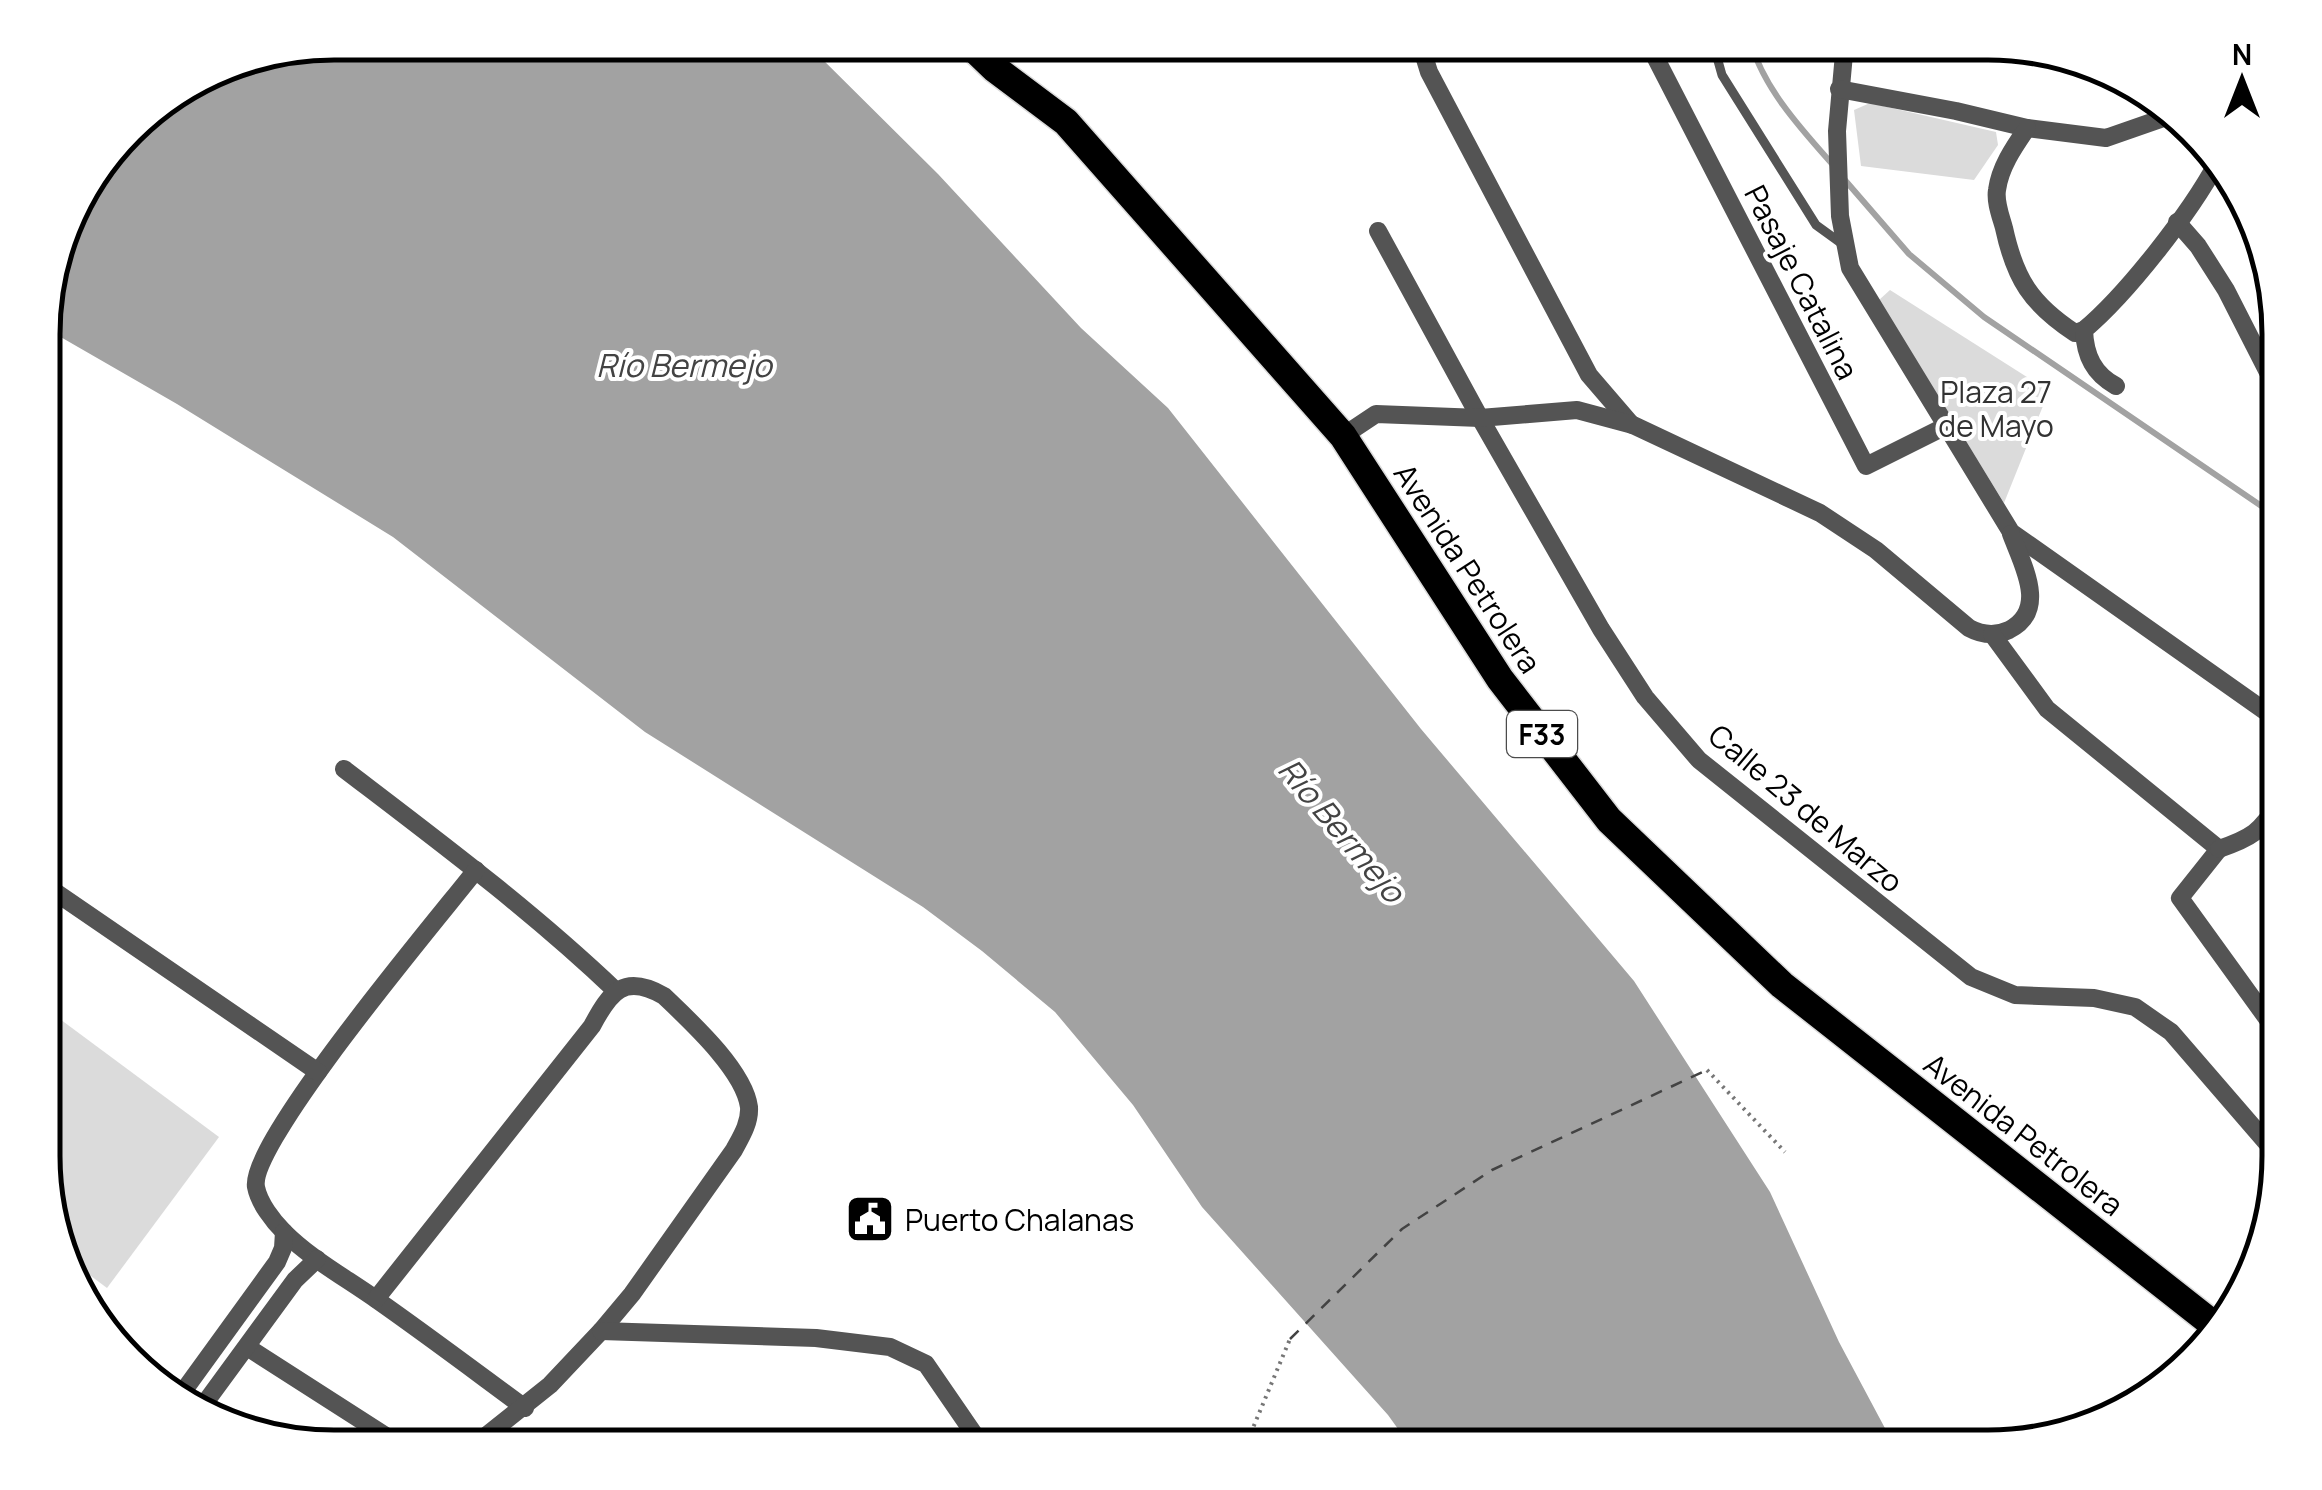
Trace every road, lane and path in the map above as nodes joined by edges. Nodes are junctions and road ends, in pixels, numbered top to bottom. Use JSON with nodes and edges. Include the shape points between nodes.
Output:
{"nodes":[{"id":1,"x":1000,"y":60,"type":"edge"},
{"id":2,"x":1425,"y":60,"type":"edge"},
{"id":3,"x":1657,"y":60,"type":"edge"},
{"id":4,"x":1718,"y":60,"type":"edge"},
{"id":5,"x":1843,"y":60,"type":"edge"},
{"id":6,"x":1839,"y":89,"type":"junction"},
{"id":7,"x":2158,"y":120,"type":"edge"},
{"id":8,"x":2027,"y":128,"type":"junction"},
{"id":9,"x":2210,"y":174,"type":"edge"},
{"id":10,"x":2177,"y":222,"type":"junction"},
{"id":11,"x":1378,"y":231,"type":"dead end"},
{"id":12,"x":1846,"y":247,"type":"junction"},
{"id":13,"x":2084,"y":330,"type":"junction"},
{"id":14,"x":2261,"y":359,"type":"edge"},
{"id":15,"x":2116,"y":386,"type":"dead end"},
{"id":16,"x":1480,"y":418,"type":"junction"},
{"id":17,"x":1633,"y":425,"type":"junction"},
{"id":18,"x":1946,"y":426,"type":"junction"},
{"id":19,"x":1343,"y":436,"type":"junction"},
{"id":20,"x":2011,"y":532,"type":"junction"},
{"id":21,"x":1992,"y":634,"type":"junction"},
{"id":22,"x":2261,"y":709,"type":"edge"},
{"id":23,"x":344,"y":769,"type":"dead end"},
{"id":24,"x":2261,"y":829,"type":"edge"},
{"id":25,"x":2219,"y":849,"type":"junction"},
{"id":26,"x":476,"y":870,"type":"junction"},
{"id":27,"x":60,"y":894,"type":"edge"},
{"id":28,"x":616,"y":991,"type":"junction"},
{"id":29,"x":2261,"y":1009,"type":"edge"},
{"id":30,"x":1707,"y":1070,"type":"dead end"},
{"id":31,"x":318,"y":1072,"type":"junction"},
{"id":32,"x":2261,"y":1136,"type":"edge"},
{"id":33,"x":1786,"y":1152,"type":"dead end"},
{"id":34,"x":284,"y":1232,"type":"junction"},
{"id":35,"x":317,"y":1259,"type":"junction"},
{"id":36,"x":376,"y":1298,"type":"junction"},
{"id":37,"x":2207,"y":1320,"type":"edge"},
{"id":38,"x":601,"y":1331,"type":"junction"},
{"id":39,"x":1290,"y":1338,"type":"dead end"},
{"id":40,"x":247,"y":1346,"type":"junction"},
{"id":41,"x":187,"y":1387,"type":"edge"},
{"id":42,"x":208,"y":1399,"type":"edge"},
{"id":43,"x":525,"y":1408,"type":"junction"},
{"id":44,"x":1253,"y":1429,"type":"edge"},
{"id":45,"x":375,"y":1430,"type":"edge"},
{"id":46,"x":496,"y":1430,"type":"edge"},
{"id":47,"x":968,"y":1430,"type":"edge"}],
"edges":[{"from":1,"to":19,"type":"highway","name":"Avenida Petrolera","number":"F33","via":[[1066,122]]},
{"from":2,"to":17,"type":"street","via":[[1589,375]]},
{"from":3,"to":18,"type":"street","name":"Pasaje Catalina","via":[[1866,466]]},
{"from":4,"to":12,"type":"lane","via":[[1816,225]]},
{"from":5,"to":6,"type":"street"},
{"from":6,"to":8,"type":"street"},
{"from":6,"to":12,"type":"street"},
{"from":7,"to":8,"type":"street","via":[[2106,138]]},
{"from":8,"to":13,"type":"street","via":[[1996,193],[2012,262],[2026,292],[2055,320],[2074,334]]},
{"from":9,"to":10,"type":"street"},
{"from":10,"to":13,"type":"street","via":[[2107,311]]},
{"from":10,"to":14,"type":"street","via":[[2226,290]]},
{"from":11,"to":16,"type":"street","name":"Calle 23 de Marzo"},
{"from":12,"to":18,"type":"street","via":[[1850,268]]},
{"from":13,"to":15,"type":"street","via":[[2090,363]]},
{"from":16,"to":17,"type":"street","via":[[1577,410]]},
{"from":16,"to":19,"type":"street","via":[[1376,414]]},
{"from":16,"to":32,"type":"street","name":"Calle 23 de Marzo","via":[[1645,697],[1699,760],[1971,978],[2015,995],[2094,998],[2135,1008],[2171,1032]]},
{"from":17,"to":21,"type":"street","via":[[1820,513],[1969,628]]},
{"from":18,"to":20,"type":"street"},
{"from":19,"to":37,"type":"highway","name":"Avenida Petrolera","number":"F33","via":[[1500,680],[1609,820],[1782,985]]},
{"from":20,"to":21,"type":"street","via":[[2032,598],[2019,623]]},
{"from":20,"to":22,"type":"street"},
{"from":21,"to":25,"type":"street","via":[[2046,709]]},
{"from":23,"to":26,"type":"street"},
{"from":24,"to":25,"type":"street"},
{"from":25,"to":29,"type":"street","via":[[2180,898]]},
{"from":26,"to":28,"type":"street"},
{"from":26,"to":31,"type":"street"},
{"from":27,"to":31,"type":"street"},
{"from":28,"to":36,"type":"street"},
{"from":28,"to":38,"type":"street","via":[[648,987],[664,996],[738,1079],[749,1109],[734,1150]]},
{"from":30,"to":33,"type":"path"},
{"from":31,"to":34,"type":"street","via":[[258,1168],[260,1198]]},
{"from":34,"to":35,"type":"street"},
{"from":34,"to":41,"type":"street","via":[[277,1262]]},
{"from":35,"to":36,"type":"street"},
{"from":35,"to":40,"type":"street"},
{"from":36,"to":43,"type":"street"},
{"from":38,"to":43,"type":"street"},
{"from":38,"to":47,"type":"street","via":[[890,1347],[926,1364]]},
{"from":39,"to":44,"type":"path"},
{"from":40,"to":42,"type":"street"},
{"from":40,"to":45,"type":"street"},
{"from":43,"to":46,"type":"street"}]}
